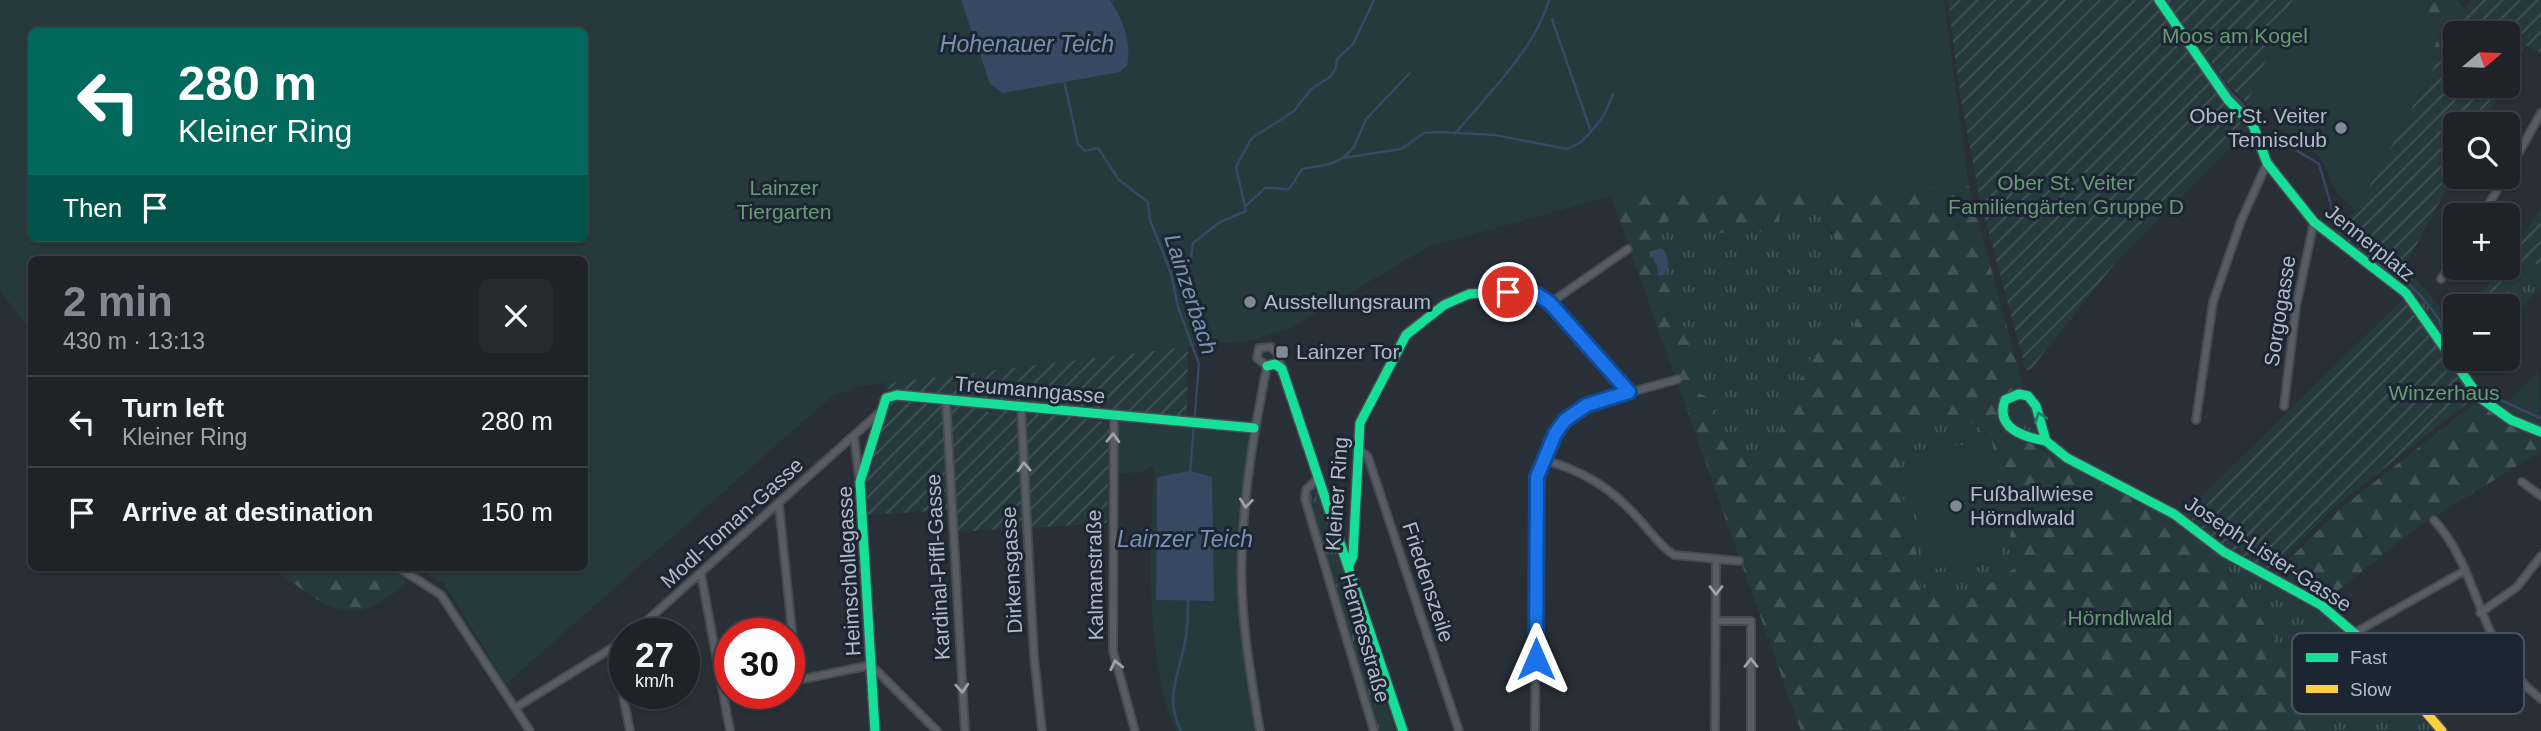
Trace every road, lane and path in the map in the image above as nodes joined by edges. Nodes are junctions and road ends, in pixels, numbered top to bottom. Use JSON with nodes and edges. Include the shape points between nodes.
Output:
{"nodes":[{"id":1,"x":2159,"y":0,"type":"edge"},
{"id":2,"x":2541,"y":113,"type":"edge"},
{"id":3,"x":2520,"y":151,"type":"edge"},
{"id":4,"x":2267,"y":163,"type":"junction"},
{"id":5,"x":2314,"y":222,"type":"junction"},
{"id":6,"x":1628,"y":248,"type":"dead end"},
{"id":7,"x":2443,"y":276,"type":"edge"},
{"id":8,"x":2441,"y":279,"type":"dead end"},
{"id":9,"x":1550,"y":303,"type":"junction"},
{"id":10,"x":1267,"y":366,"type":"junction"},
{"id":11,"x":1282,"y":369,"type":"junction"},
{"id":12,"x":1678,"y":379,"type":"dead end"},
{"id":13,"x":1629,"y":392,"type":"junction"},
{"id":14,"x":946,"y":400,"type":"junction"},
{"id":15,"x":2284,"y":406,"type":"dead end"},
{"id":16,"x":1021,"y":407,"type":"junction"},
{"id":17,"x":880,"y":412,"type":"junction"},
{"id":18,"x":1114,"y":416,"type":"junction"},
{"id":19,"x":2196,"y":420,"type":"dead end"},
{"id":20,"x":1253,"y":432,"type":"junction"},
{"id":21,"x":2541,"y":432,"type":"edge"},
{"id":22,"x":854,"y":437,"type":"junction"},
{"id":23,"x":2046,"y":441,"type":"junction"},
{"id":24,"x":1358,"y":447,"type":"junction"},
{"id":25,"x":1544,"y":460,"type":"junction"},
{"id":26,"x":1318,"y":478,"type":"junction"},
{"id":27,"x":860,"y":482,"type":"junction"},
{"id":28,"x":2522,"y":482,"type":"dead end"},
{"id":29,"x":2541,"y":496,"type":"edge"},
{"id":30,"x":779,"y":505,"type":"junction"},
{"id":31,"x":2434,"y":520,"type":"dead end"},
{"id":32,"x":2541,"y":556,"type":"edge"},
{"id":33,"x":1716,"y":560,"type":"junction"},
{"id":34,"x":1739,"y":561,"type":"dead end"},
{"id":35,"x":1348,"y":567,"type":"junction"},
{"id":36,"x":404,"y":571,"type":"edge"},
{"id":37,"x":2464,"y":571,"type":"junction"},
{"id":38,"x":701,"y":574,"type":"junction"},
{"id":39,"x":2480,"y":613,"type":"junction"},
{"id":40,"x":650,"y":618,"type":"edge"},
{"id":41,"x":791,"y":618,"type":"edge"},
{"id":42,"x":1716,"y":621,"type":"junction"},
{"id":43,"x":2356,"y":632,"type":"joint"},
{"id":44,"x":2490,"y":633,"type":"edge"},
{"id":45,"x":714,"y":644,"type":"edge"},
{"id":46,"x":609,"y":653,"type":"edge"},
{"id":47,"x":871,"y":665,"type":"junction"},
{"id":48,"x":805,"y":678,"type":"edge"},
{"id":49,"x":2524,"y":681,"type":"edge"},
{"id":50,"x":2541,"y":699,"type":"edge"},
{"id":51,"x":515,"y":708,"type":"junction"},
{"id":52,"x":626,"y":709,"type":"edge"},
{"id":53,"x":726,"y":709,"type":"edge"},
{"id":54,"x":2427,"y":714,"type":"edge"},
{"id":55,"x":530,"y":731,"type":"edge"},
{"id":56,"x":630,"y":731,"type":"edge"},
{"id":57,"x":730,"y":731,"type":"edge"},
{"id":58,"x":874,"y":731,"type":"edge"},
{"id":59,"x":937,"y":731,"type":"edge"},
{"id":60,"x":965,"y":731,"type":"edge"},
{"id":61,"x":1042,"y":731,"type":"edge"},
{"id":62,"x":1135,"y":731,"type":"edge"},
{"id":63,"x":1260,"y":731,"type":"edge"},
{"id":64,"x":1374,"y":731,"type":"edge"},
{"id":65,"x":1403,"y":731,"type":"edge"},
{"id":66,"x":1459,"y":731,"type":"edge"},
{"id":67,"x":1535,"y":731,"type":"edge"},
{"id":68,"x":1715,"y":731,"type":"edge"},
{"id":69,"x":1751,"y":731,"type":"edge"},
{"id":70,"x":2442,"y":731,"type":"edge"}],
"edges":[{"from":1,"to":4,"type":"street","name":"Jennerplatz","via":[[2228,100],[2253,125]]},
{"from":2,"to":3,"type":"street"},
{"from":4,"to":5,"type":"street","name":"Jennerplatz"},
{"from":4,"to":19,"type":"street","via":[[2213,302]]},
{"from":5,"to":15,"type":"street","name":"Sorgogasse","via":[[2296,307]]},
{"from":5,"to":21,"type":"street","name":"Jennerplatz","via":[[2406,293],[2479,397],[2511,420]]},
{"from":6,"to":9,"type":"street"},
{"from":7,"to":8,"type":"street"},
{"from":9,"to":13,"type":"street","name":"Kleiner Ring"},
{"from":9,"to":24,"type":"street","name":"Kleiner Ring","via":[[1524,291],[1469,294],[1423,319],[1406,335],[1360,423]]},
{"from":10,"to":11,"type":"street","via":[[1275,364]]},
{"from":10,"to":11,"type":"street","name":"Hermesstraße","via":[[1256,353],[1263,345],[1277,353]]},
{"from":10,"to":20,"type":"street"},
{"from":11,"to":26,"type":"street","name":"Hermesstraße"},
{"from":12,"to":13,"type":"street"},
{"from":13,"to":25,"type":"street","via":[[1587,405],[1565,420]]},
{"from":14,"to":16,"type":"street","name":"Treumanngasse"},
{"from":14,"to":17,"type":"street","name":"Treumanngasse","via":[[891,396]]},
{"from":14,"to":60,"type":"street","name":"Kardinal-Piffl-Gasse","one_way":true},
{"from":16,"to":18,"type":"street","name":"Treumanngasse"},
{"from":61,"to":16,"type":"street","name":"Dirkensgasse","one_way":true},
{"from":17,"to":22,"type":"street","name":"Modl-Toman-Gasse"},
{"from":17,"to":27,"type":"street","name":"Heimschollegasse"},
{"from":18,"to":20,"type":"street","name":"Treumanngasse"},
{"from":62,"to":18,"type":"street","name":"Kalmanstraße","one_way":true,"via":[[1113,651]]},
{"from":20,"to":63,"type":"street","one_way":true,"via":[[1242,584]]},
{"from":22,"to":27,"type":"street"},
{"from":22,"to":30,"type":"street","name":"Modl-Toman-Gasse"},
{"from":23,"to":23,"type":"street","name":"Joseph-Lister-Gasse","one_way":true,"via":[[2030,397],[2019,394],[2005,400],[2001,416],[2005,425]]},
{"from":23,"to":43,"type":"street","name":"Joseph-Lister-Gasse","via":[[2067,458],[2174,514],[2224,552],[2304,594]]},
{"from":24,"to":35,"type":"street","name":"Kleiner Ring","via":[[1353,556]]},
{"from":24,"to":66,"type":"street","name":"Friedenszeile","via":[[1368,457]]},
{"from":25,"to":33,"type":"street","via":[[1598,482],[1674,555]]},
{"from":25,"to":67,"type":"street","via":[[1537,477]]},
{"from":26,"to":35,"type":"street","name":"Hermesstraße"},
{"from":26,"to":64,"type":"street","name":"Hermesstraße","via":[[1304,499]]},
{"from":27,"to":47,"type":"street","name":"Heimschollegasse"},
{"from":28,"to":29,"type":"street"},
{"from":30,"to":38,"type":"street","name":"Modl-Toman-Gasse"},
{"from":30,"to":41,"type":"street"},
{"from":31,"to":37,"type":"street"},
{"from":32,"to":39,"type":"street","via":[[2517,587]]},
{"from":33,"to":34,"type":"street"},
{"from":33,"to":42,"type":"street","one_way":true},
{"from":35,"to":65,"type":"street","name":"Hermesstraße"},
{"from":36,"to":51,"type":"street","via":[[441,595]]},
{"from":37,"to":39,"type":"street"},
{"from":37,"to":43,"type":"street"},
{"from":38,"to":40,"type":"street","name":"Modl-Toman-Gasse"},
{"from":38,"to":45,"type":"street"},
{"from":39,"to":44,"type":"street"},
{"from":42,"to":68,"type":"street"},
{"from":69,"to":42,"type":"street","one_way":true,"via":[[1751,621]]},
{"from":46,"to":51,"type":"street"},
{"from":47,"to":48,"type":"street"},
{"from":47,"to":58,"type":"street","name":"Heimschollegasse"},
{"from":47,"to":59,"type":"street"},
{"from":49,"to":50,"type":"street"},
{"from":51,"to":55,"type":"street"},
{"from":52,"to":56,"type":"street"},
{"from":53,"to":57,"type":"street"},
{"from":54,"to":70,"type":"street","name":"Joseph-Lister-Gasse"}]}
